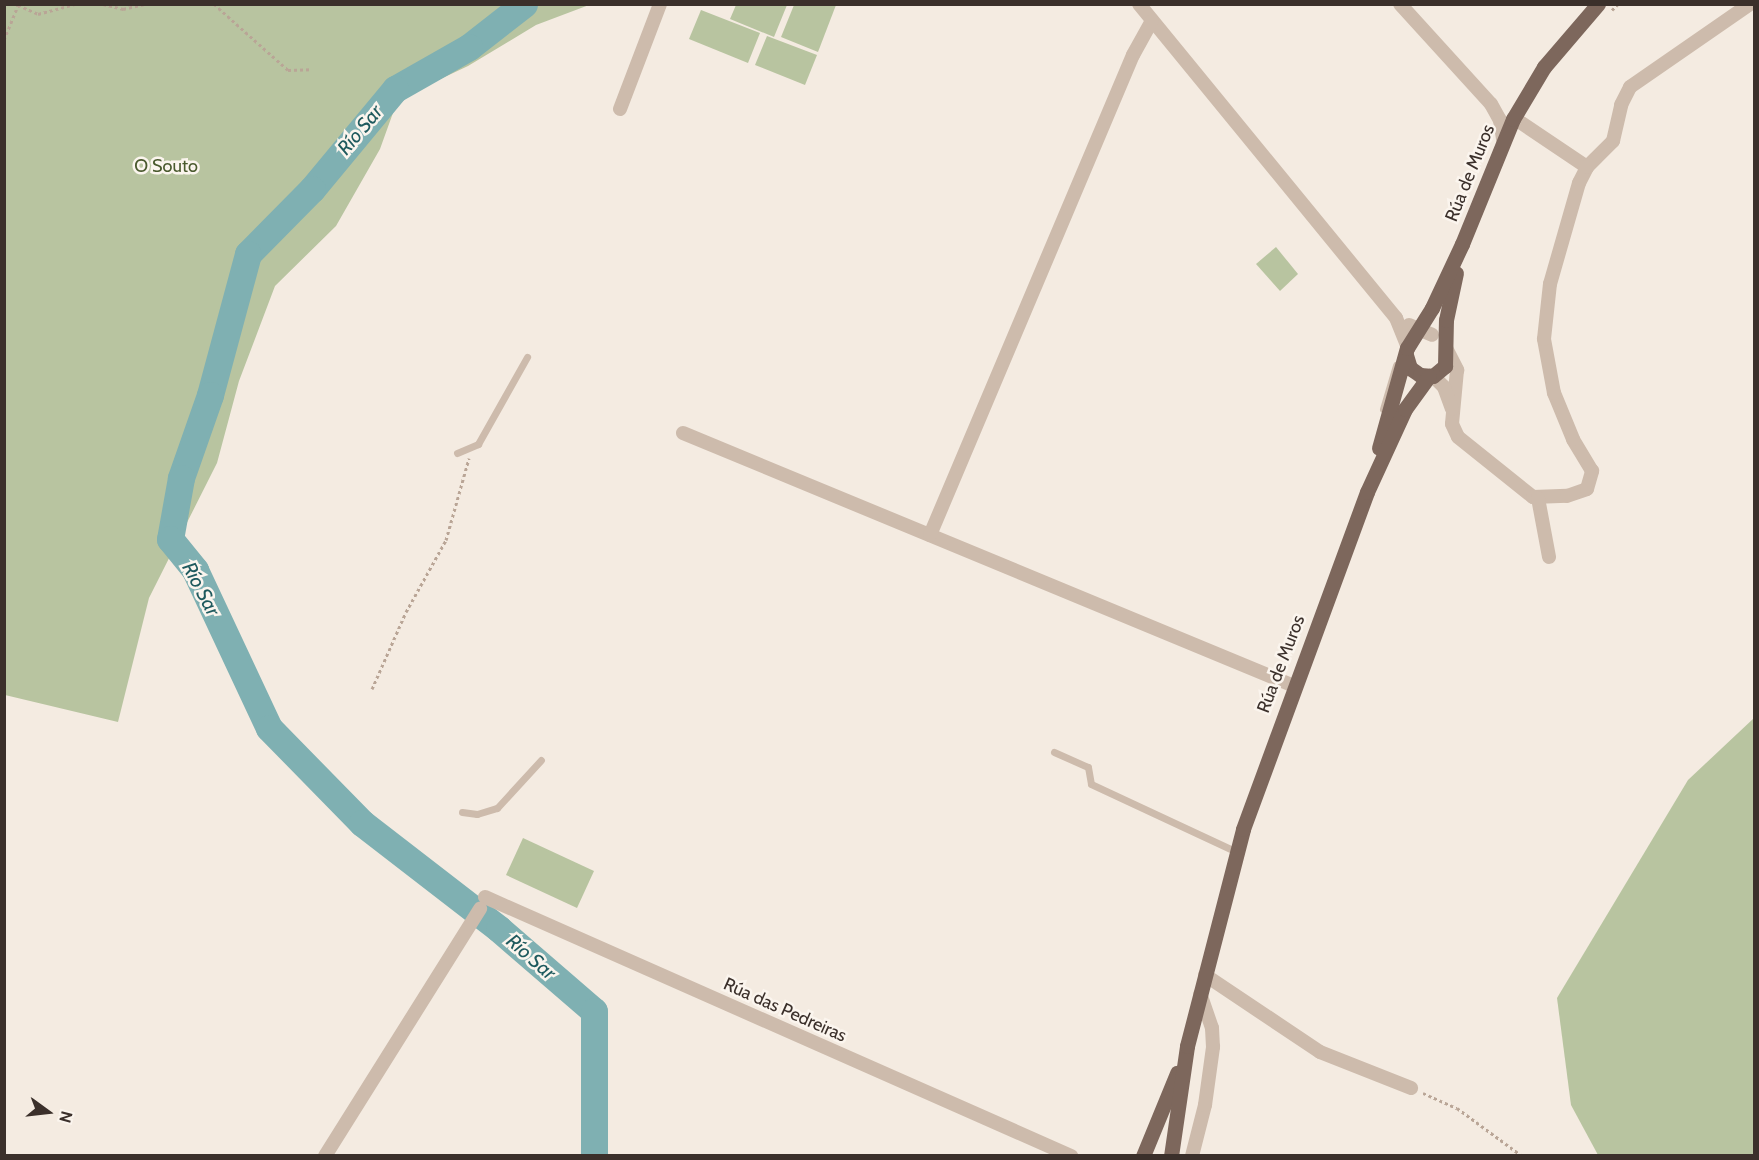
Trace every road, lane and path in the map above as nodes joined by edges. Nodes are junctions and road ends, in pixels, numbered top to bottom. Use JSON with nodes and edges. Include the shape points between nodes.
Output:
{"nodes":[{"id":1,"x":75,"y":4,"type":"edge"},
{"id":2,"x":103,"y":4,"type":"edge"},
{"id":3,"x":144,"y":4,"type":"edge"},
{"id":4,"x":214,"y":4,"type":"edge"},
{"id":5,"x":660,"y":4,"type":"edge"},
{"id":6,"x":1139,"y":4,"type":"edge"},
{"id":7,"x":1400,"y":4,"type":"edge"},
{"id":8,"x":1618,"y":4,"type":"edge"},
{"id":9,"x":1750,"y":4,"type":"edge"},
{"id":10,"x":1604,"y":8,"type":"edge"},
{"id":11,"x":1152,"y":21,"type":"junction"},
{"id":12,"x":4,"y":40,"type":"edge"},
{"id":13,"x":312,"y":69,"type":"dead end"},
{"id":14,"x":1491,"y":104,"type":"junction"},
{"id":15,"x":620,"y":108,"type":"dead end"},
{"id":16,"x":1517,"y":111,"type":"junction"},
{"id":17,"x":1503,"y":140,"type":"junction"},
{"id":18,"x":1587,"y":167,"type":"junction"},
{"id":19,"x":1462,"y":244,"type":"junction"},
{"id":20,"x":1396,"y":318,"type":"junction"},
{"id":21,"x":1414,"y":342,"type":"junction"},
{"id":22,"x":1446,"y":347,"type":"junction"},
{"id":23,"x":527,"y":357,"type":"dead end"},
{"id":24,"x":1431,"y":376,"type":"junction"},
{"id":25,"x":1453,"y":412,"type":"junction"},
{"id":26,"x":683,"y":433,"type":"dead end"},
{"id":27,"x":471,"y":447,"type":"junction"},
{"id":28,"x":457,"y":453,"type":"dead end"},
{"id":29,"x":1367,"y":492,"type":"junction"},
{"id":30,"x":1538,"y":498,"type":"junction"},
{"id":31,"x":930,"y":535,"type":"junction"},
{"id":32,"x":1549,"y":557,"type":"dead end"},
{"id":33,"x":1294,"y":686,"type":"junction"},
{"id":34,"x":372,"y":689,"type":"dead end"},
{"id":35,"x":1054,"y":752,"type":"dead end"},
{"id":36,"x":541,"y":760,"type":"dead end"},
{"id":37,"x":462,"y":812,"type":"dead end"},
{"id":38,"x":1237,"y":852,"type":"junction"},
{"id":39,"x":1205,"y":975,"type":"junction"},
{"id":40,"x":1200,"y":994,"type":"junction"},
{"id":41,"x":1187,"y":1046,"type":"junction"},
{"id":42,"x":1411,"y":1088,"type":"joint"},
{"id":43,"x":325,"y":1155,"type":"edge"},
{"id":44,"x":1071,"y":1155,"type":"edge"},
{"id":45,"x":1143,"y":1155,"type":"edge"},
{"id":46,"x":1171,"y":1155,"type":"edge"},
{"id":47,"x":1192,"y":1155,"type":"edge"},
{"id":48,"x":1522,"y":1155,"type":"edge"}],
"edges":[{"from":1,"to":12,"type":"path","via":[[38,14],[18,5]]},
{"from":2,"to":3,"type":"path","via":[[123,9]]},
{"from":4,"to":13,"type":"path","via":[[288,70]]},
{"from":5,"to":15,"type":"street"},
{"from":6,"to":11,"type":"street"},
{"from":7,"to":14,"type":"street"},
{"from":8,"to":10,"type":"path"},
{"from":9,"to":18,"type":"street","via":[[1630,87],[1621,105],[1613,141]]},
{"from":10,"to":16,"type":"main road","name":"Rúa de Muros","via":[[1547,63]]},
{"from":11,"to":20,"type":"street"},
{"from":11,"to":31,"type":"street","via":[[1133,55]]},
{"from":14,"to":16,"type":"street"},
{"from":14,"to":17,"type":"street","via":[[1500,120]]},
{"from":16,"to":17,"type":"main road","name":"Rúa de Muros"},
{"from":16,"to":18,"type":"street","name":"Rúa de Muros"},
{"from":17,"to":19,"type":"main road","name":"Rúa de Muros"},
{"from":18,"to":30,"type":"street","via":[[1550,284],[1544,339],[1554,393],[1573,439],[1590,465],[1593,479],[1587,489],[1578,493]]},
{"from":19,"to":21,"type":"main road","name":"Rúa de Muros"},
{"from":19,"to":22,"type":"main road","name":"Rúa de Muros","via":[[1447,315]]},
{"from":20,"to":21,"type":"street"},
{"from":20,"to":21,"type":"street"},
{"from":21,"to":22,"type":"main road"},
{"from":21,"to":24,"type":"main road","name":"Rúa de Muros","via":[[1412,371]]},
{"from":21,"to":29,"type":"main road","name":"Rúa de Muros"},
{"from":22,"to":24,"type":"main road","name":"Rúa de Muros","via":[[1445,366]]},
{"from":22,"to":25,"type":"street","name":"Rúa de Muros","via":[[1457,370]]},
{"from":23,"to":27,"type":"lane","via":[[478,444]]},
{"from":24,"to":25,"type":"street","name":"Rúa de Muros","via":[[1444,387]]},
{"from":24,"to":29,"type":"main road","name":"Rúa de Muros","via":[[1405,409]]},
{"from":25,"to":30,"type":"street","name":"Rúa de Muros","via":[[1453,428],[1458,437]]},
{"from":26,"to":31,"type":"street"},
{"from":27,"to":28,"type":"lane"},
{"from":27,"to":34,"type":"path","via":[[467,475],[446,540],[406,612]]},
{"from":29,"to":33,"type":"main road","name":"Rúa de Muros"},
{"from":30,"to":32,"type":"street"},
{"from":31,"to":33,"type":"street"},
{"from":33,"to":38,"type":"main road","name":"Rúa de Muros"},
{"from":35,"to":38,"type":"lane","via":[[1088,767],[1091,784]]},
{"from":36,"to":37,"type":"lane","via":[[497,808],[477,814]]},
{"from":38,"to":39,"type":"main road","name":"Rúa de Muros"},
{"from":39,"to":40,"type":"main road","name":"Rúa de Muros"},
{"from":39,"to":42,"type":"street","via":[[1320,1052]]},
{"from":40,"to":41,"type":"main road","name":"Rúa de Muros"},
{"from":40,"to":47,"type":"street","via":[[1212,1028],[1213,1047],[1205,1105]]},
{"from":41,"to":45,"type":"main road"},
{"from":41,"to":46,"type":"main road"},
{"from":42,"to":48,"type":"path","via":[[1457,1108]]},
{"from":43,"to":44,"type":"street","name":"Rúa das Pedreiras","via":[[471,928],[483,903]]}]}
